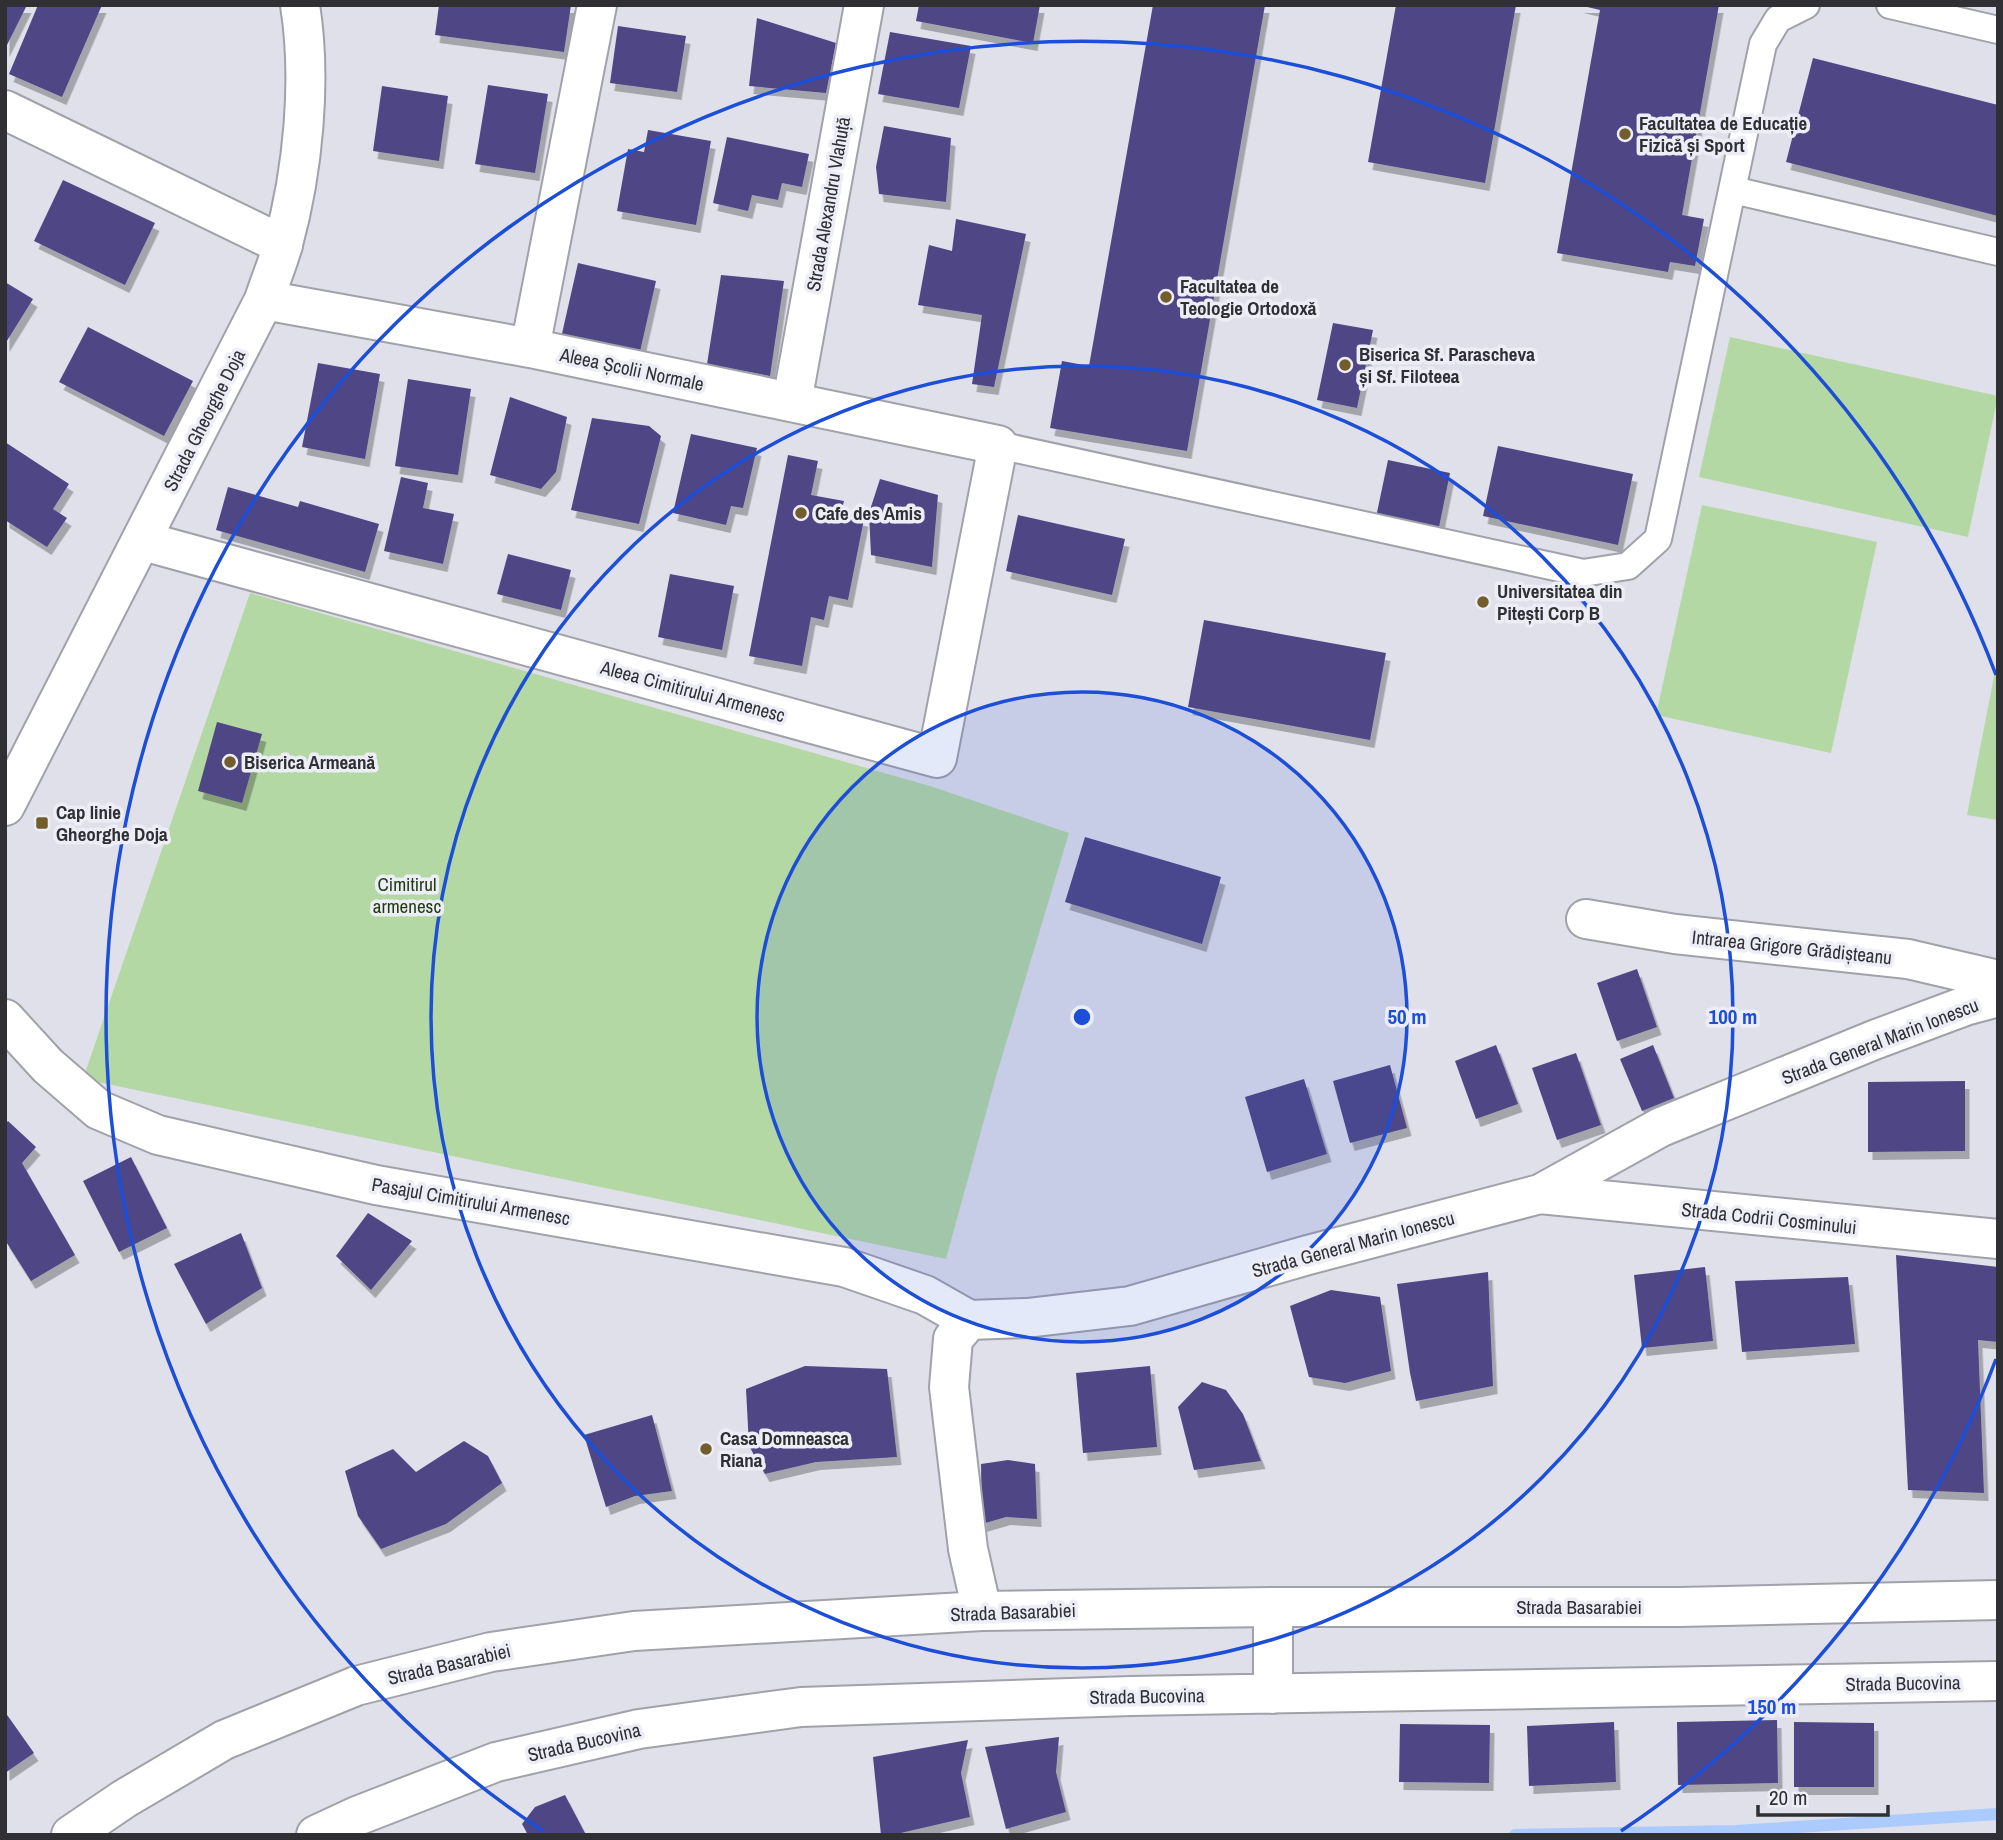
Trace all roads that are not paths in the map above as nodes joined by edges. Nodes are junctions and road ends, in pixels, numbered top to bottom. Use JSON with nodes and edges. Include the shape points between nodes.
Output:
{"nodes":[{"id":1,"x":300,"y":5,"type":"edge"},
{"id":2,"x":597,"y":5,"type":"edge"},
{"id":3,"x":864,"y":5,"type":"edge"},
{"id":4,"x":1806,"y":5,"type":"edge"},
{"id":5,"x":1890,"y":5,"type":"edge"},
{"id":6,"x":1998,"y":30,"type":"edge"},
{"id":7,"x":5,"y":110,"type":"edge"},
{"id":8,"x":1733,"y":190,"type":"junction"},
{"id":9,"x":283,"y":245,"type":"junction"},
{"id":10,"x":1998,"y":252,"type":"edge"},
{"id":11,"x":264,"y":300,"type":"junction"},
{"id":12,"x":530,"y":348,"type":"junction"},
{"id":13,"x":792,"y":402,"type":"junction"},
{"id":14,"x":998,"y":446,"type":"junction"},
{"id":15,"x":143,"y":541,"type":"junction"},
{"id":16,"x":5,"y":806,"type":"edge"},
{"id":17,"x":1586,"y":919,"type":"dead end"},
{"id":18,"x":1998,"y":980,"type":"edge"},
{"id":19,"x":1998,"y":997,"type":"edge"},
{"id":20,"x":5,"y":1019,"type":"edge"},
{"id":21,"x":1540,"y":1194,"type":"junction"},
{"id":22,"x":1998,"y":1239,"type":"edge"},
{"id":23,"x":969,"y":1320,"type":"junction"},
{"id":24,"x":1998,"y":1600,"type":"edge"},
{"id":25,"x":1273,"y":1607,"type":"junction"},
{"id":26,"x":982,"y":1611,"type":"junction"},
{"id":27,"x":1998,"y":1681,"type":"edge"},
{"id":28,"x":1273,"y":1694,"type":"junction"},
{"id":29,"x":71,"y":1835,"type":"edge"},
{"id":30,"x":316,"y":1835,"type":"edge"}],
"edges":[{"from":1,"to":9,"type":"street","name":"Strada Gheorghe Doja","via":[[305,114]]},
{"from":2,"to":12,"type":"street"},
{"from":3,"to":13,"type":"street","name":"Strada Alexandru Vlahuță"},
{"from":4,"to":8,"type":"lane","via":[[1778,19],[1763,44]]},
{"from":5,"to":6,"type":"lane"},
{"from":7,"to":9,"type":"street"},
{"from":8,"to":10,"type":"lane"},
{"from":8,"to":14,"type":"lane","via":[[1658,539],[1628,565],[1583,573]]},
{"from":9,"to":11,"type":"street","name":"Strada Gheorghe Doja"},
{"from":11,"to":12,"type":"street","name":"Aleea Școlii Normale"},
{"from":11,"to":15,"type":"street","name":"Strada Gheorghe Doja"},
{"from":12,"to":13,"type":"street","name":"Aleea Școlii Normale"},
{"from":13,"to":14,"type":"street","name":"Aleea Școlii Normale"},
{"from":14,"to":15,"type":"street","name":"Aleea Cimitirului Armenesc","via":[[937,758]]},
{"from":15,"to":16,"type":"street","name":"Strada Gheorghe Doja"},
{"from":17,"to":18,"type":"street","name":"Intrarea Grigore Grădișteanu","via":[[1675,934],[1908,959]]},
{"from":19,"to":21,"type":"street","name":"Strada General Marin Ionescu","via":[[1887,1035],[1661,1127]]},
{"from":20,"to":23,"type":"street","name":"Pasajul Cimitirului Armenesc","via":[[48,1066],[99,1110],[158,1135],[376,1185],[844,1267],[925,1294]]},
{"from":21,"to":22,"type":"street","name":"Strada Codrii Cosminului"},
{"from":21,"to":23,"type":"street","name":"Strada General Marin Ionescu","via":[[1130,1306]]},
{"from":23,"to":26,"type":"street","via":[[953,1339],[949,1388],[968,1549]]},
{"from":24,"to":25,"type":"street","name":"Strada Basarabiei","via":[[1680,1607]]},
{"from":25,"to":26,"type":"street","name":"Strada Basarabiei"},
{"from":25,"to":28,"type":"street"},
{"from":26,"to":29,"type":"street","name":"Strada Basarabiei","via":[[634,1631],[491,1652],[356,1686],[224,1740]]},
{"from":27,"to":28,"type":"street","name":"Strada Bucovina"},
{"from":28,"to":30,"type":"street","name":"Strada Bucovina","via":[[801,1707],[639,1729],[496,1762]]}]}
